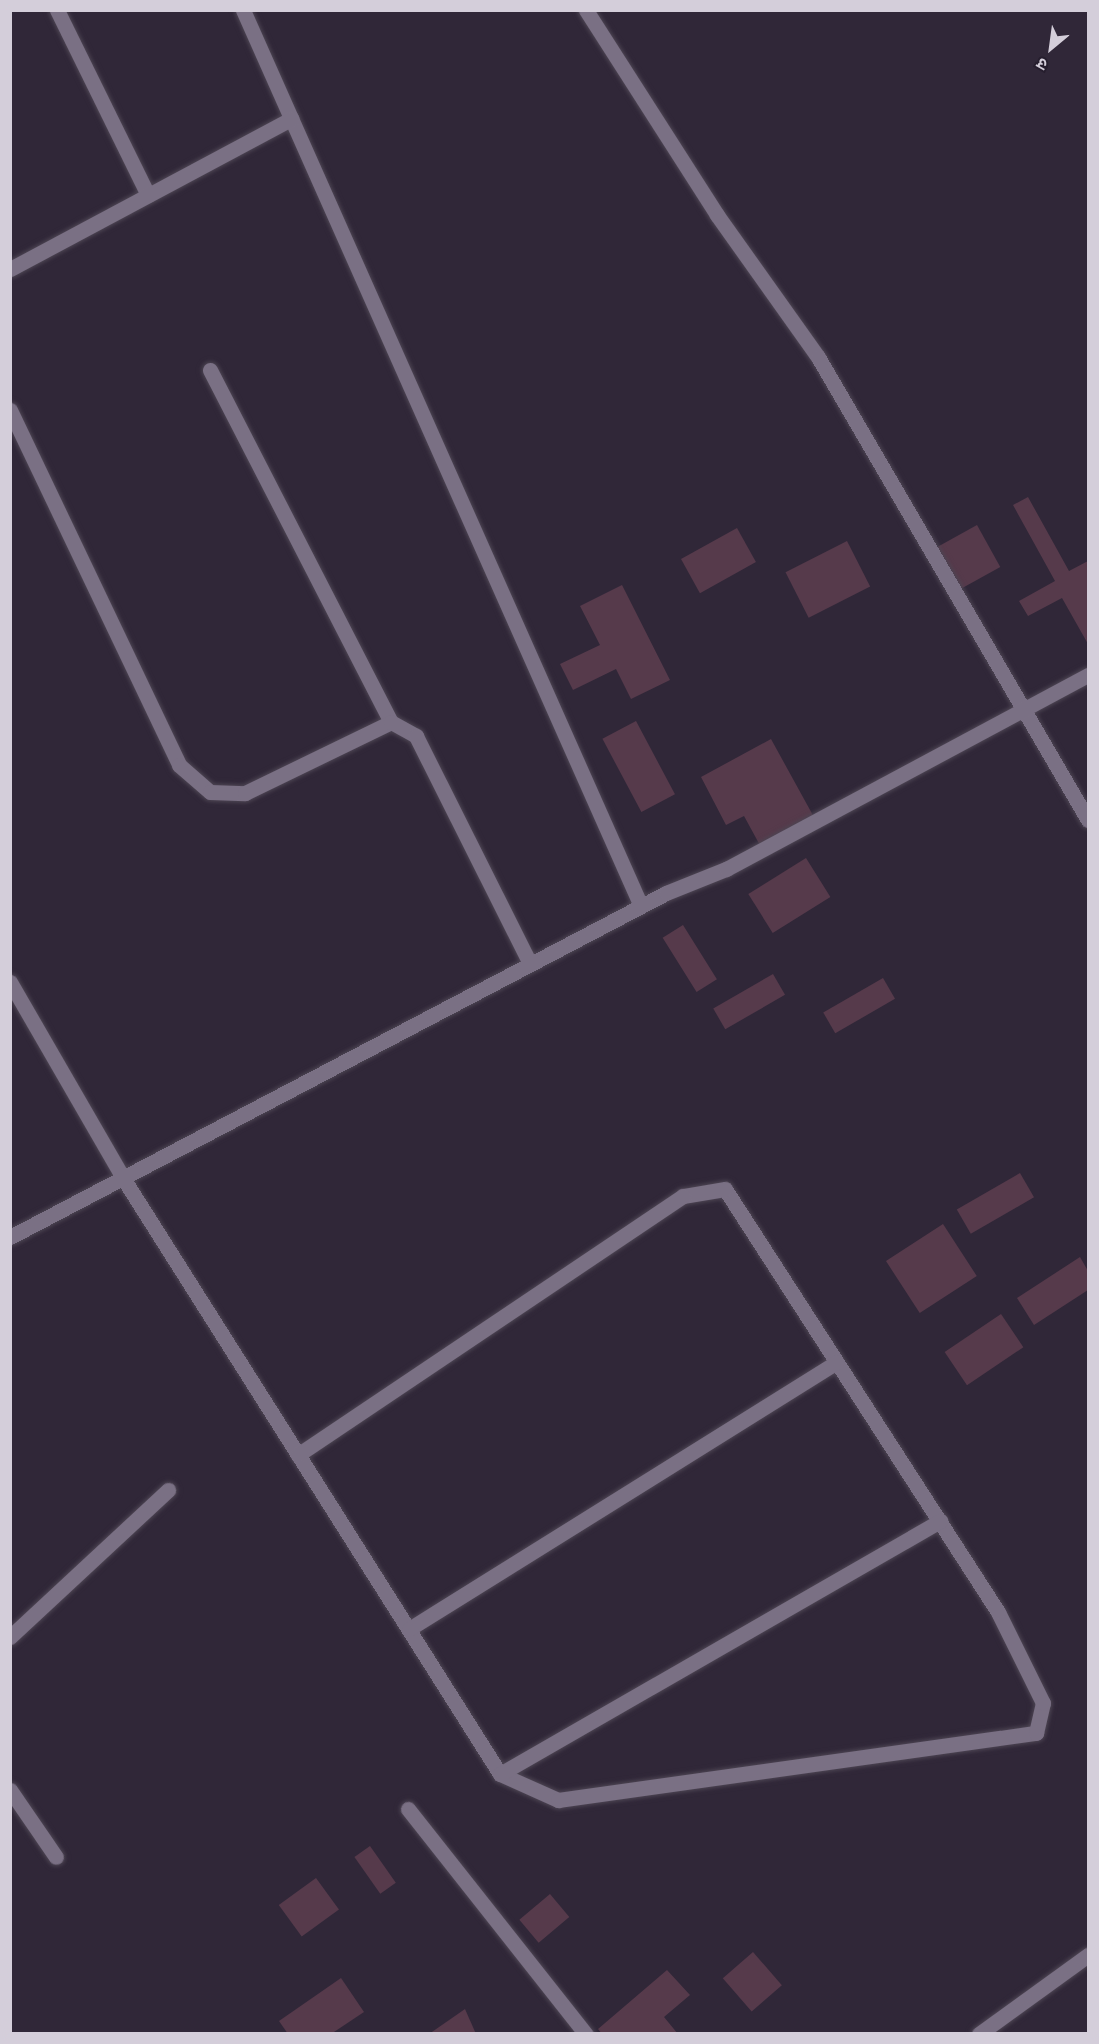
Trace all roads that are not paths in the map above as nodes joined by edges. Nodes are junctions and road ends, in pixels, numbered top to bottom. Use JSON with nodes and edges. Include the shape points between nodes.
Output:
{"nodes":[{"id":1,"x":57,"y":10,"type":"edge"},
{"id":2,"x":243,"y":10,"type":"edge"},
{"id":3,"x":586,"y":10,"type":"edge"},
{"id":4,"x":291,"y":119,"type":"junction"},
{"id":5,"x":148,"y":195,"type":"junction"},
{"id":6,"x":11,"y":269,"type":"edge"},
{"id":7,"x":210,"y":370,"type":"dead end"},
{"id":8,"x":10,"y":410,"type":"edge"},
{"id":9,"x":1089,"y":675,"type":"edge"},
{"id":10,"x":1023,"y":708,"type":"junction"},
{"id":11,"x":391,"y":722,"type":"junction"},
{"id":12,"x":1089,"y":820,"type":"edge"},
{"id":13,"x":641,"y":906,"type":"junction"},
{"id":14,"x":530,"y":964,"type":"junction"},
{"id":15,"x":10,"y":982,"type":"edge"},
{"id":16,"x":123,"y":1178,"type":"junction"},
{"id":17,"x":10,"y":1238,"type":"edge"},
{"id":18,"x":837,"y":1362,"type":"junction"},
{"id":19,"x":298,"y":1455,"type":"junction"},
{"id":20,"x":168,"y":1490,"type":"dead end"},
{"id":21,"x":940,"y":1521,"type":"junction"},
{"id":22,"x":409,"y":1629,"type":"junction"},
{"id":23,"x":10,"y":1637,"type":"edge"},
{"id":24,"x":500,"y":1774,"type":"junction"},
{"id":25,"x":10,"y":1790,"type":"edge"},
{"id":26,"x":408,"y":1809,"type":"dead end"},
{"id":27,"x":56,"y":1857,"type":"dead end"},
{"id":28,"x":1089,"y":1954,"type":"edge"},
{"id":29,"x":586,"y":2034,"type":"edge"},
{"id":30,"x":979,"y":2034,"type":"edge"}],
"edges":[{"from":1,"to":5,"type":"street"},
{"from":2,"to":4,"type":"street"},
{"from":3,"to":10,"type":"street","via":[[717,215],[818,357]]},
{"from":4,"to":5,"type":"street"},
{"from":4,"to":13,"type":"street"},
{"from":5,"to":6,"type":"street"},
{"from":7,"to":11,"type":"street"},
{"from":8,"to":11,"type":"street","via":[[179,765],[210,792],[245,793]]},
{"from":9,"to":10,"type":"street"},
{"from":10,"to":12,"type":"street"},
{"from":10,"to":13,"type":"street","via":[[726,869]]},
{"from":11,"to":14,"type":"street","via":[[416,736]]},
{"from":13,"to":14,"type":"street"},
{"from":14,"to":16,"type":"street"},
{"from":15,"to":16,"type":"street"},
{"from":16,"to":17,"type":"street"},
{"from":16,"to":19,"type":"street"},
{"from":18,"to":19,"type":"street","via":[[725,1189],[683,1196]]},
{"from":18,"to":21,"type":"street"},
{"from":18,"to":22,"type":"street"},
{"from":19,"to":22,"type":"street"},
{"from":20,"to":23,"type":"street"},
{"from":21,"to":24,"type":"street"},
{"from":21,"to":24,"type":"street","via":[[998,1612],[1043,1703],[1036,1733],[558,1800]]},
{"from":22,"to":24,"type":"street"},
{"from":25,"to":27,"type":"street"},
{"from":26,"to":29,"type":"street"},
{"from":28,"to":30,"type":"street"}]}
